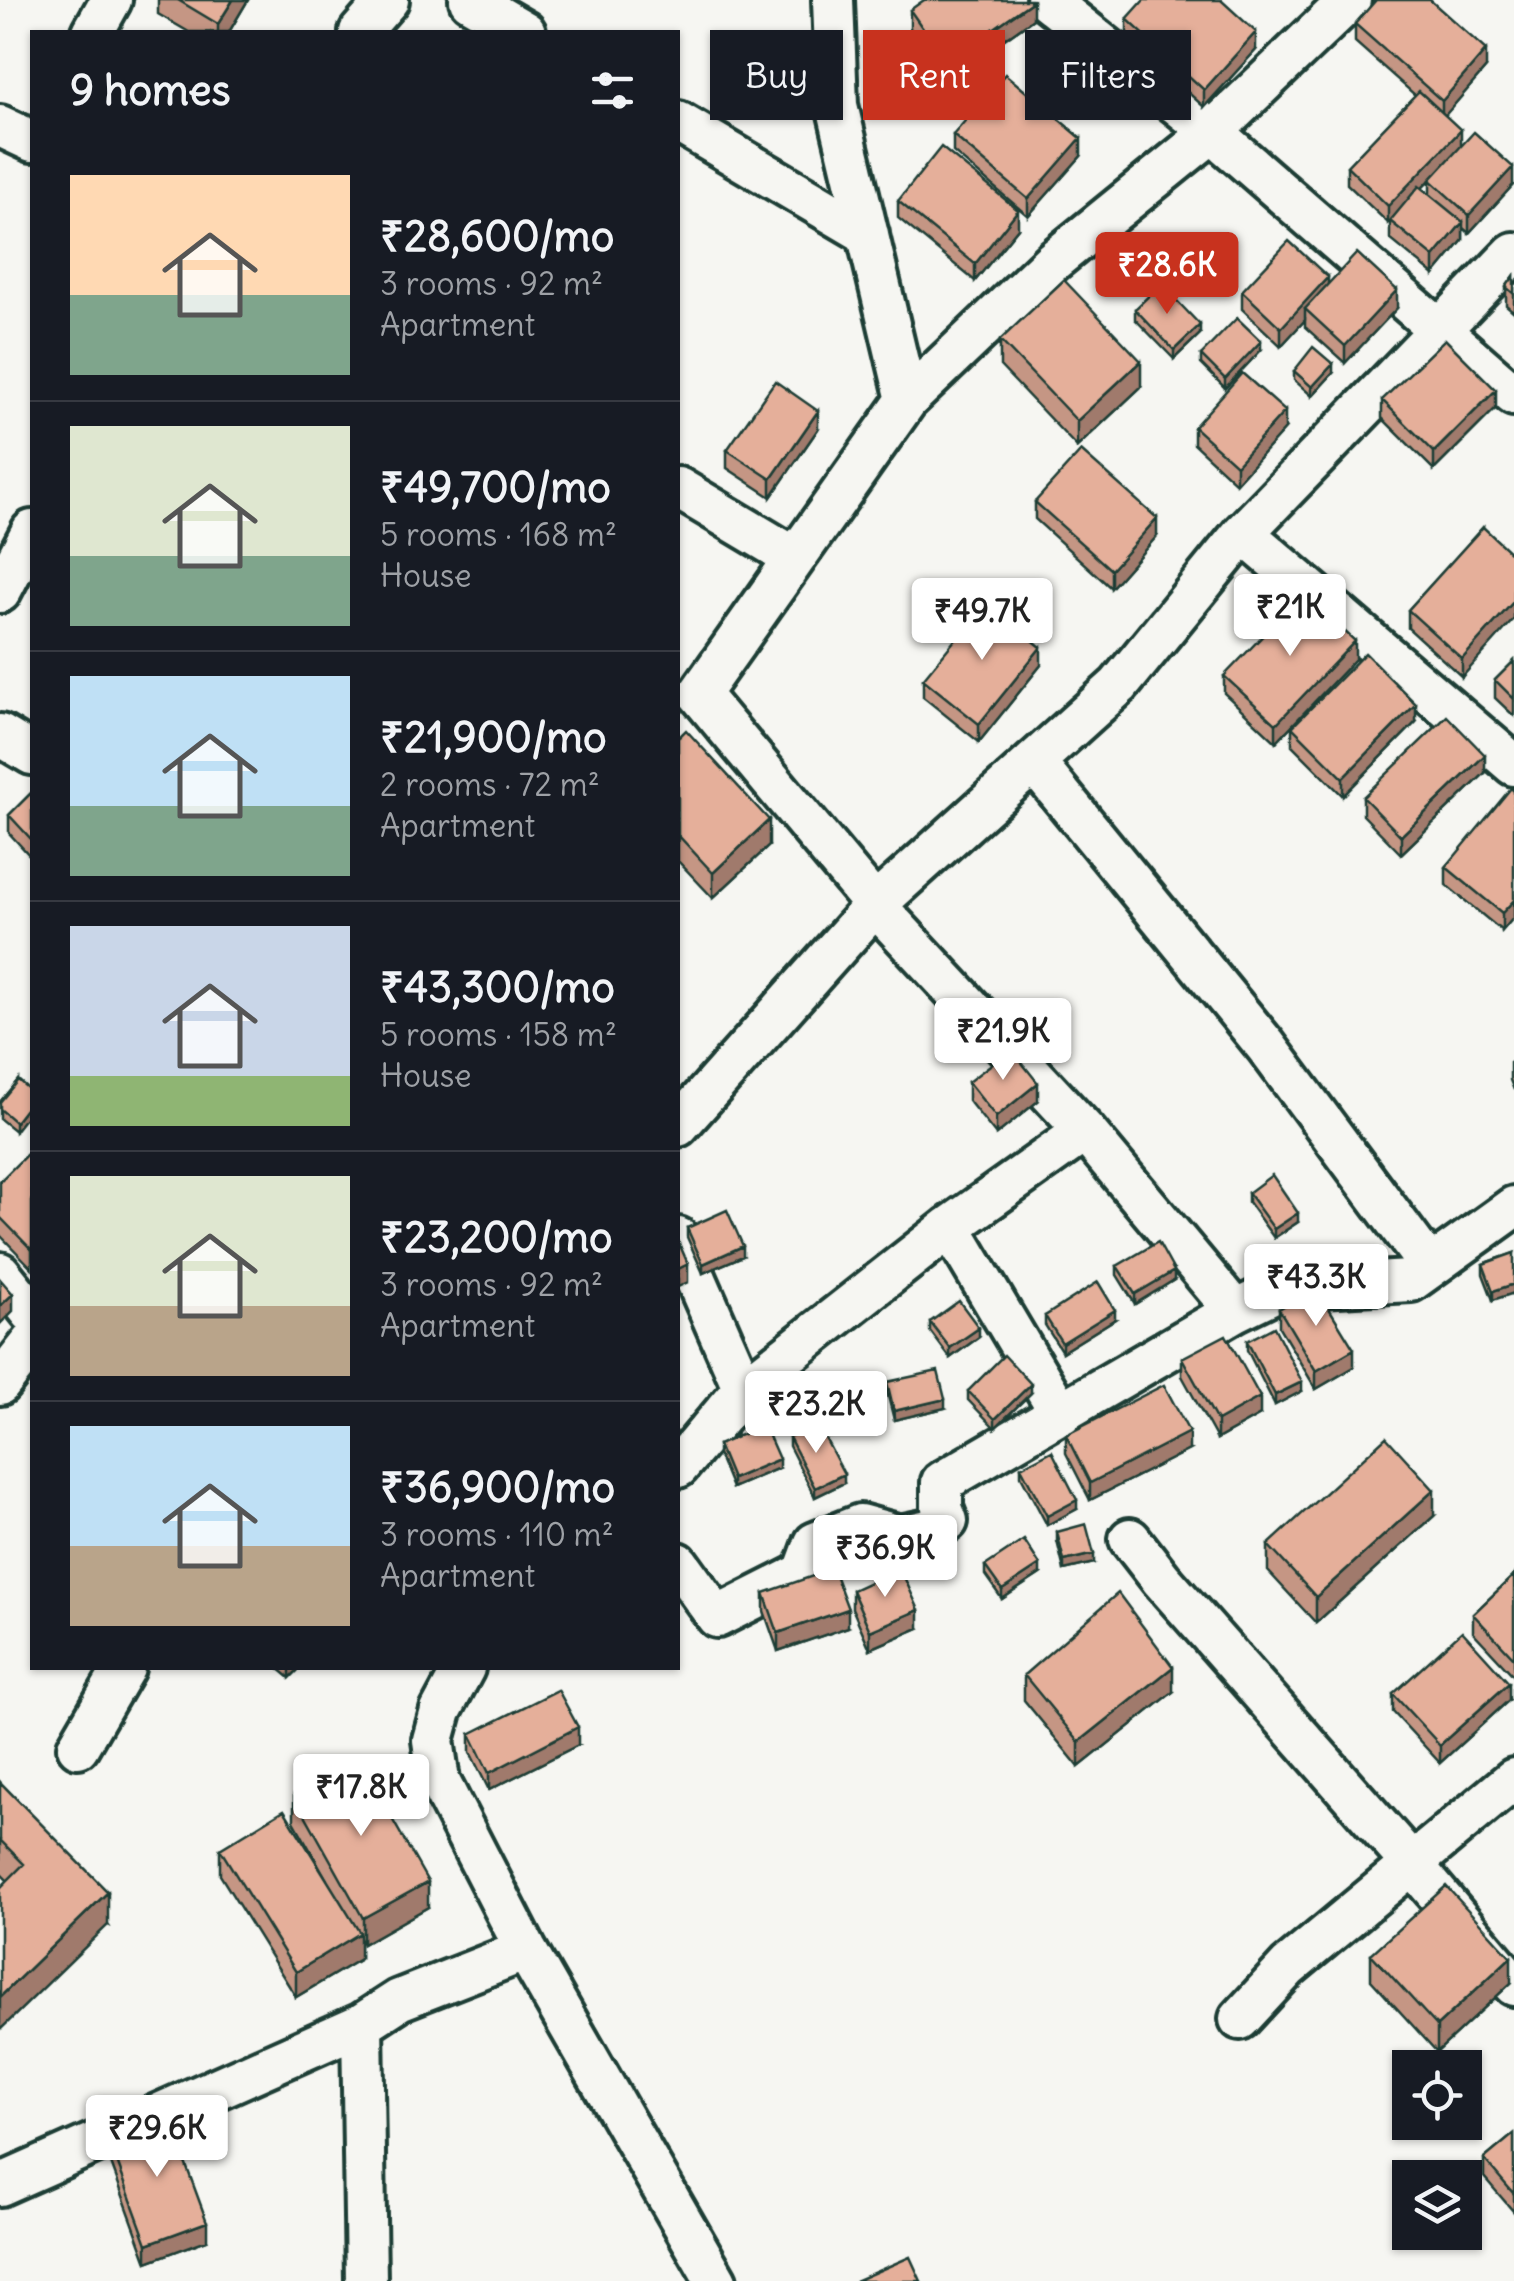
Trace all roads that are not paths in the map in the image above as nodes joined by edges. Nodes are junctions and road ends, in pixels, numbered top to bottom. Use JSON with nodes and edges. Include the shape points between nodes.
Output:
{"nodes":[{"id":1,"x":111,"y":0,"type":"edge"},
{"id":2,"x":388,"y":0,"type":"edge"},
{"id":3,"x":470,"y":0,"type":"edge"},
{"id":4,"x":832,"y":0,"type":"edge"},
{"id":5,"x":1047,"y":0,"type":"edge"},
{"id":6,"x":1350,"y":0,"type":"edge"},
{"id":7,"x":94,"y":30,"type":"edge"},
{"id":8,"x":362,"y":30,"type":"edge"},
{"id":9,"x":522,"y":30,"type":"edge"},
{"id":10,"x":680,"y":123,"type":"edge"},
{"id":11,"x":0,"y":126,"type":"edge"},
{"id":12,"x":1212,"y":132,"type":"junction"},
{"id":13,"x":30,"y":141,"type":"edge"},
{"id":14,"x":868,"y":234,"type":"junction"},
{"id":15,"x":1514,"y":253,"type":"edge"},
{"id":16,"x":1442,"y":330,"type":"junction"},
{"id":17,"x":1514,"y":394,"type":"edge"},
{"id":18,"x":907,"y":400,"type":"junction"},
{"id":19,"x":680,"y":489,"type":"edge"},
{"id":20,"x":1244,"y":533,"type":"junction"},
{"id":21,"x":30,"y":536,"type":"edge"},
{"id":22,"x":795,"y":558,"type":"junction"},
{"id":23,"x":0,"y":592,"type":"edge"},
{"id":24,"x":688,"y":704,"type":"edge"},
{"id":25,"x":0,"y":735,"type":"edge"},
{"id":26,"x":30,"y":753,"type":"edge"},
{"id":27,"x":1034,"y":762,"type":"junction"},
{"id":28,"x":1514,"y":766,"type":"edge"},
{"id":29,"x":874,"y":905,"type":"junction"},
{"id":30,"x":680,"y":1124,"type":"edge"},
{"id":31,"x":1085,"y":1131,"type":"junction"},
{"id":32,"x":1514,"y":1207,"type":"edge"},
{"id":33,"x":950,"y":1227,"type":"junction"},
{"id":34,"x":680,"y":1243,"type":"edge"},
{"id":35,"x":1430,"y":1267,"type":"junction"},
{"id":36,"x":0,"y":1273,"type":"edge"},
{"id":37,"x":30,"y":1310,"type":"edge"},
{"id":38,"x":1235,"y":1311,"type":"junction"},
{"id":39,"x":30,"y":1346,"type":"edge"},
{"id":40,"x":0,"y":1384,"type":"edge"},
{"id":41,"x":744,"y":1389,"type":"junction"},
{"id":42,"x":1062,"y":1414,"type":"junction"},
{"id":43,"x":680,"y":1465,"type":"edge"},
{"id":44,"x":1130,"y":1538,"type":"dead end"},
{"id":45,"x":680,"y":1567,"type":"edge"},
{"id":46,"x":123,"y":1670,"type":"edge"},
{"id":47,"x":463,"y":1670,"type":"edge"},
{"id":48,"x":78,"y":1746,"type":"dead end"},
{"id":49,"x":1514,"y":1779,"type":"edge"},
{"id":50,"x":1413,"y":1865,"type":"junction"},
{"id":51,"x":526,"y":1950,"type":"junction"},
{"id":52,"x":1514,"y":1985,"type":"edge"},
{"id":53,"x":1240,"y":2019,"type":"dead end"},
{"id":54,"x":362,"y":2024,"type":"junction"},
{"id":55,"x":0,"y":2184,"type":"edge"},
{"id":56,"x":366,"y":2281,"type":"edge"},
{"id":57,"x":716,"y":2281,"type":"edge"}],
"edges":[{"from":1,"to":7,"type":"street"},
{"from":2,"to":8,"type":"street"},
{"from":3,"to":9,"type":"street"},
{"from":4,"to":14,"type":"street","via":[[837,105]]},
{"from":5,"to":12,"type":"street"},
{"from":6,"to":12,"type":"street"},
{"from":10,"to":14,"type":"street"},
{"from":11,"to":13,"type":"street"},
{"from":12,"to":16,"type":"street"},
{"from":12,"to":18,"type":"street","via":[[1053,261]]},
{"from":14,"to":18,"type":"street"},
{"from":15,"to":16,"type":"street"},
{"from":16,"to":17,"type":"street"},
{"from":16,"to":20,"type":"street"},
{"from":18,"to":22,"type":"street"},
{"from":19,"to":22,"type":"street"},
{"from":20,"to":27,"type":"street","via":[[1120,685]]},
{"from":20,"to":28,"type":"street"},
{"from":21,"to":23,"type":"street"},
{"from":22,"to":24,"type":"street"},
{"from":24,"to":29,"type":"street"},
{"from":25,"to":26,"type":"street"},
{"from":27,"to":29,"type":"street"},
{"from":27,"to":35,"type":"street","via":[[1266,1046]]},
{"from":29,"to":30,"type":"street"},
{"from":29,"to":31,"type":"street"},
{"from":31,"to":33,"type":"street"},
{"from":31,"to":38,"type":"street"},
{"from":32,"to":35,"type":"street"},
{"from":33,"to":41,"type":"street"},
{"from":33,"to":42,"type":"street"},
{"from":34,"to":41,"type":"street"},
{"from":35,"to":38,"type":"street","via":[[1412,1281],[1282,1288]]},
{"from":36,"to":37,"type":"street"},
{"from":38,"to":42,"type":"street"},
{"from":39,"to":40,"type":"street"},
{"from":41,"to":43,"type":"street"},
{"from":42,"to":45,"type":"street","via":[[942,1482],[948,1521],[900,1536],[860,1525],[815,1543],[804,1573],[717,1617]]},
{"from":44,"to":50,"type":"street"},
{"from":46,"to":48,"type":"street"},
{"from":47,"to":51,"type":"street","via":[[433,1740],[439,1780]]},
{"from":49,"to":50,"type":"street"},
{"from":50,"to":52,"type":"street"},
{"from":50,"to":53,"type":"street","via":[[1288,1966]]},
{"from":51,"to":54,"type":"street","via":[[399,2000]]},
{"from":51,"to":57,"type":"street"},
{"from":54,"to":55,"type":"street"},
{"from":54,"to":56,"type":"street"}]}
